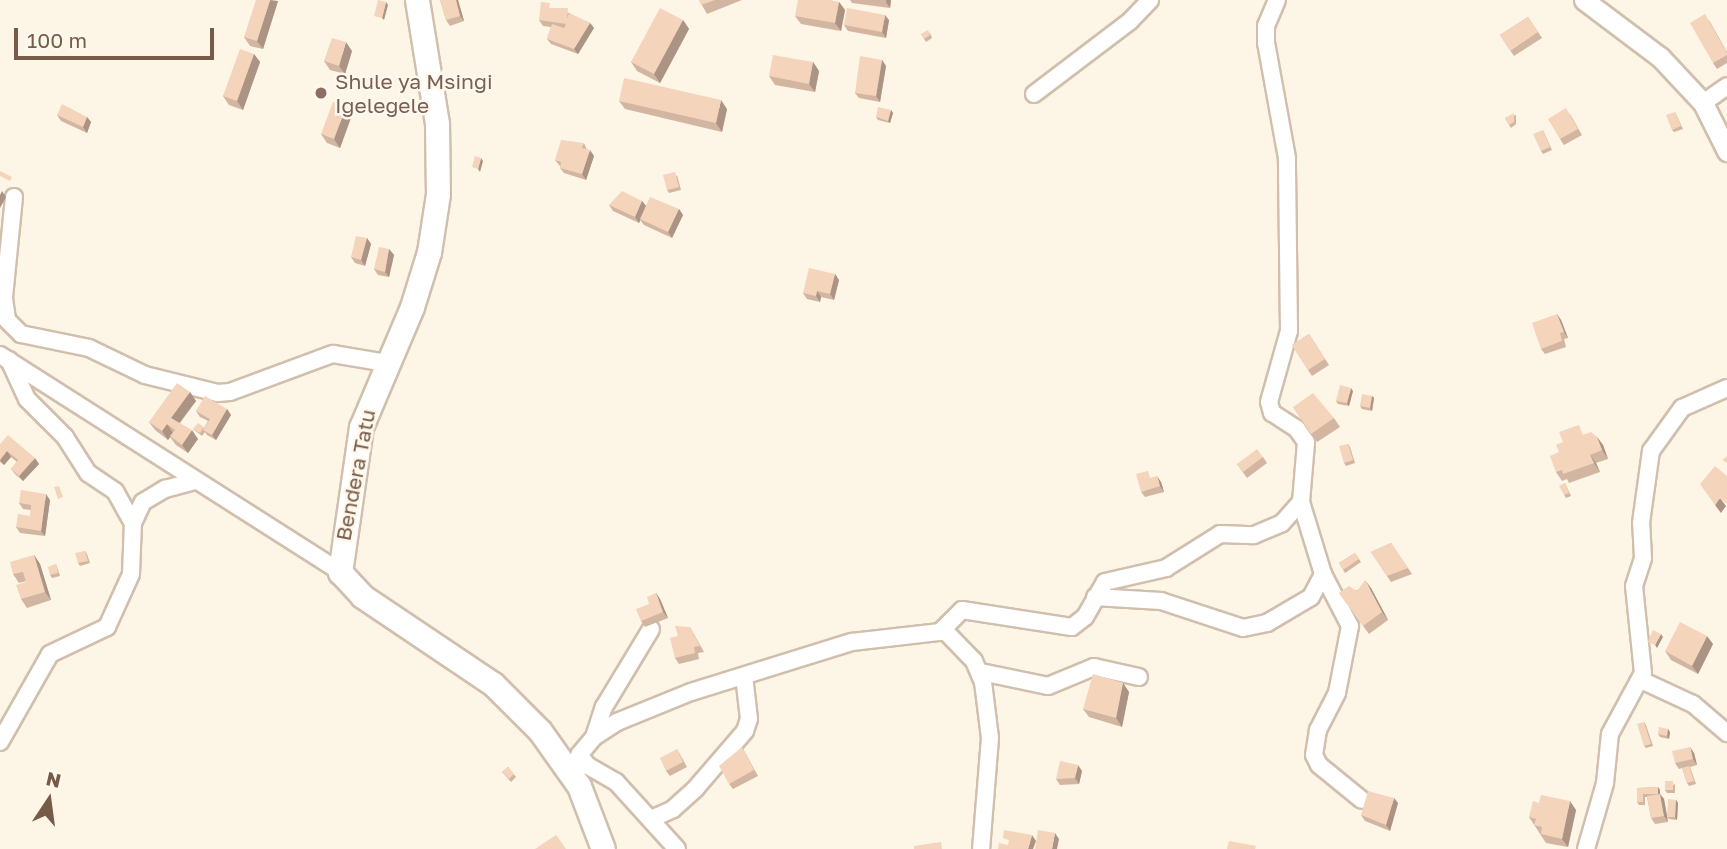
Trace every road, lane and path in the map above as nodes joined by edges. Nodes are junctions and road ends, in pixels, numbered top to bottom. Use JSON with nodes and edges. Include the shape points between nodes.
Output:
{"nodes":[{"id":1,"x":416,"y":0,"type":"edge"},
{"id":2,"x":1150,"y":0,"type":"edge"},
{"id":3,"x":1277,"y":0,"type":"edge"},
{"id":4,"x":1584,"y":0,"type":"edge"},
{"id":5,"x":1727,"y":86,"type":"edge"},
{"id":6,"x":1034,"y":94,"type":"dead end"},
{"id":7,"x":1703,"y":103,"type":"junction"},
{"id":8,"x":1727,"y":151,"type":"edge"},
{"id":9,"x":14,"y":197,"type":"dead end"},
{"id":10,"x":5,"y":358,"type":"edge"},
{"id":11,"x":386,"y":363,"type":"junction"},
{"id":12,"x":1727,"y":388,"type":"edge"},
{"id":13,"x":194,"y":481,"type":"junction"},
{"id":14,"x":1301,"y":502,"type":"junction"},
{"id":15,"x":134,"y":523,"type":"junction"},
{"id":16,"x":341,"y":572,"type":"junction"},
{"id":17,"x":1323,"y":574,"type":"junction"},
{"id":18,"x":1094,"y":597,"type":"junction"},
{"id":19,"x":651,"y":629,"type":"dead end"},
{"id":20,"x":944,"y":630,"type":"junction"},
{"id":21,"x":981,"y":672,"type":"junction"},
{"id":22,"x":744,"y":676,"type":"junction"},
{"id":23,"x":1139,"y":677,"type":"dead end"},
{"id":24,"x":1641,"y":680,"type":"junction"},
{"id":25,"x":1727,"y":733,"type":"edge"},
{"id":26,"x":594,"y":737,"type":"junction"},
{"id":27,"x":0,"y":742,"type":"edge"},
{"id":28,"x":1362,"y":800,"type":"edge"},
{"id":29,"x":651,"y":818,"type":"junction"},
{"id":30,"x":603,"y":849,"type":"edge"},
{"id":31,"x":677,"y":849,"type":"edge"},
{"id":32,"x":981,"y":849,"type":"edge"},
{"id":33,"x":1586,"y":849,"type":"edge"}],
"edges":[{"from":1,"to":11,"type":"main road","name":"Bendera Tatu","via":[[438,124],[438,194],[429,252],[412,307]]},
{"from":2,"to":6,"type":"street","via":[[1120,30]]},
{"from":3,"to":14,"type":"street","via":[[1266,34],[1287,158],[1289,331],[1269,402],[1272,414],[1297,429],[1306,442]]},
{"from":4,"to":7,"type":"street","via":[[1660,57]]},
{"from":5,"to":7,"type":"street"},
{"from":7,"to":8,"type":"street"},
{"from":9,"to":11,"type":"street","via":[[4,298],[8,320],[21,334],[89,348],[145,375],[218,393],[333,354]]},
{"from":10,"to":13,"type":"street"},
{"from":10,"to":15,"type":"street","via":[[26,399],[65,437],[88,473],[115,491]]},
{"from":11,"to":16,"type":"main road","name":"Bendera Tatu","via":[[361,427]]},
{"from":12,"to":24,"type":"street","via":[[1682,408],[1651,451],[1641,523],[1643,558],[1634,586]]},
{"from":13,"to":15,"type":"street","via":[[151,495]]},
{"from":13,"to":16,"type":"street"},
{"from":14,"to":17,"type":"street"},
{"from":14,"to":18,"type":"street","via":[[1282,523],[1254,534],[1220,534],[1166,568],[1105,582]]},
{"from":15,"to":27,"type":"street","via":[[131,574],[107,627],[50,654]]},
{"from":16,"to":30,"type":"main road","name":"Bendera Tatu","via":[[362,596],[493,684],[540,731],[579,786]]},
{"from":17,"to":18,"type":"street","via":[[1311,597],[1253,628],[1219,622],[1161,601]]},
{"from":17,"to":28,"type":"street","via":[[1350,626],[1337,692],[1318,730],[1314,755],[1319,765]]},
{"from":18,"to":20,"type":"street","via":[[1085,617],[1072,627],[970,609],[957,613]]},
{"from":19,"to":26,"type":"street","via":[[604,707]]},
{"from":20,"to":21,"type":"street"},
{"from":20,"to":22,"type":"street","via":[[852,642]]},
{"from":21,"to":23,"type":"street","via":[[1048,686],[1094,667]]},
{"from":21,"to":32,"type":"street","via":[[990,738]]},
{"from":22,"to":26,"type":"street","via":[[659,705]]},
{"from":22,"to":29,"type":"street","via":[[749,719],[745,731],[696,788],[673,809]]},
{"from":24,"to":25,"type":"street","via":[[1693,705]]},
{"from":24,"to":33,"type":"street","via":[[1610,734],[1605,783]]},
{"from":26,"to":29,"type":"street","via":[[582,747],[582,760],[616,782]]},
{"from":29,"to":31,"type":"street"}]}
